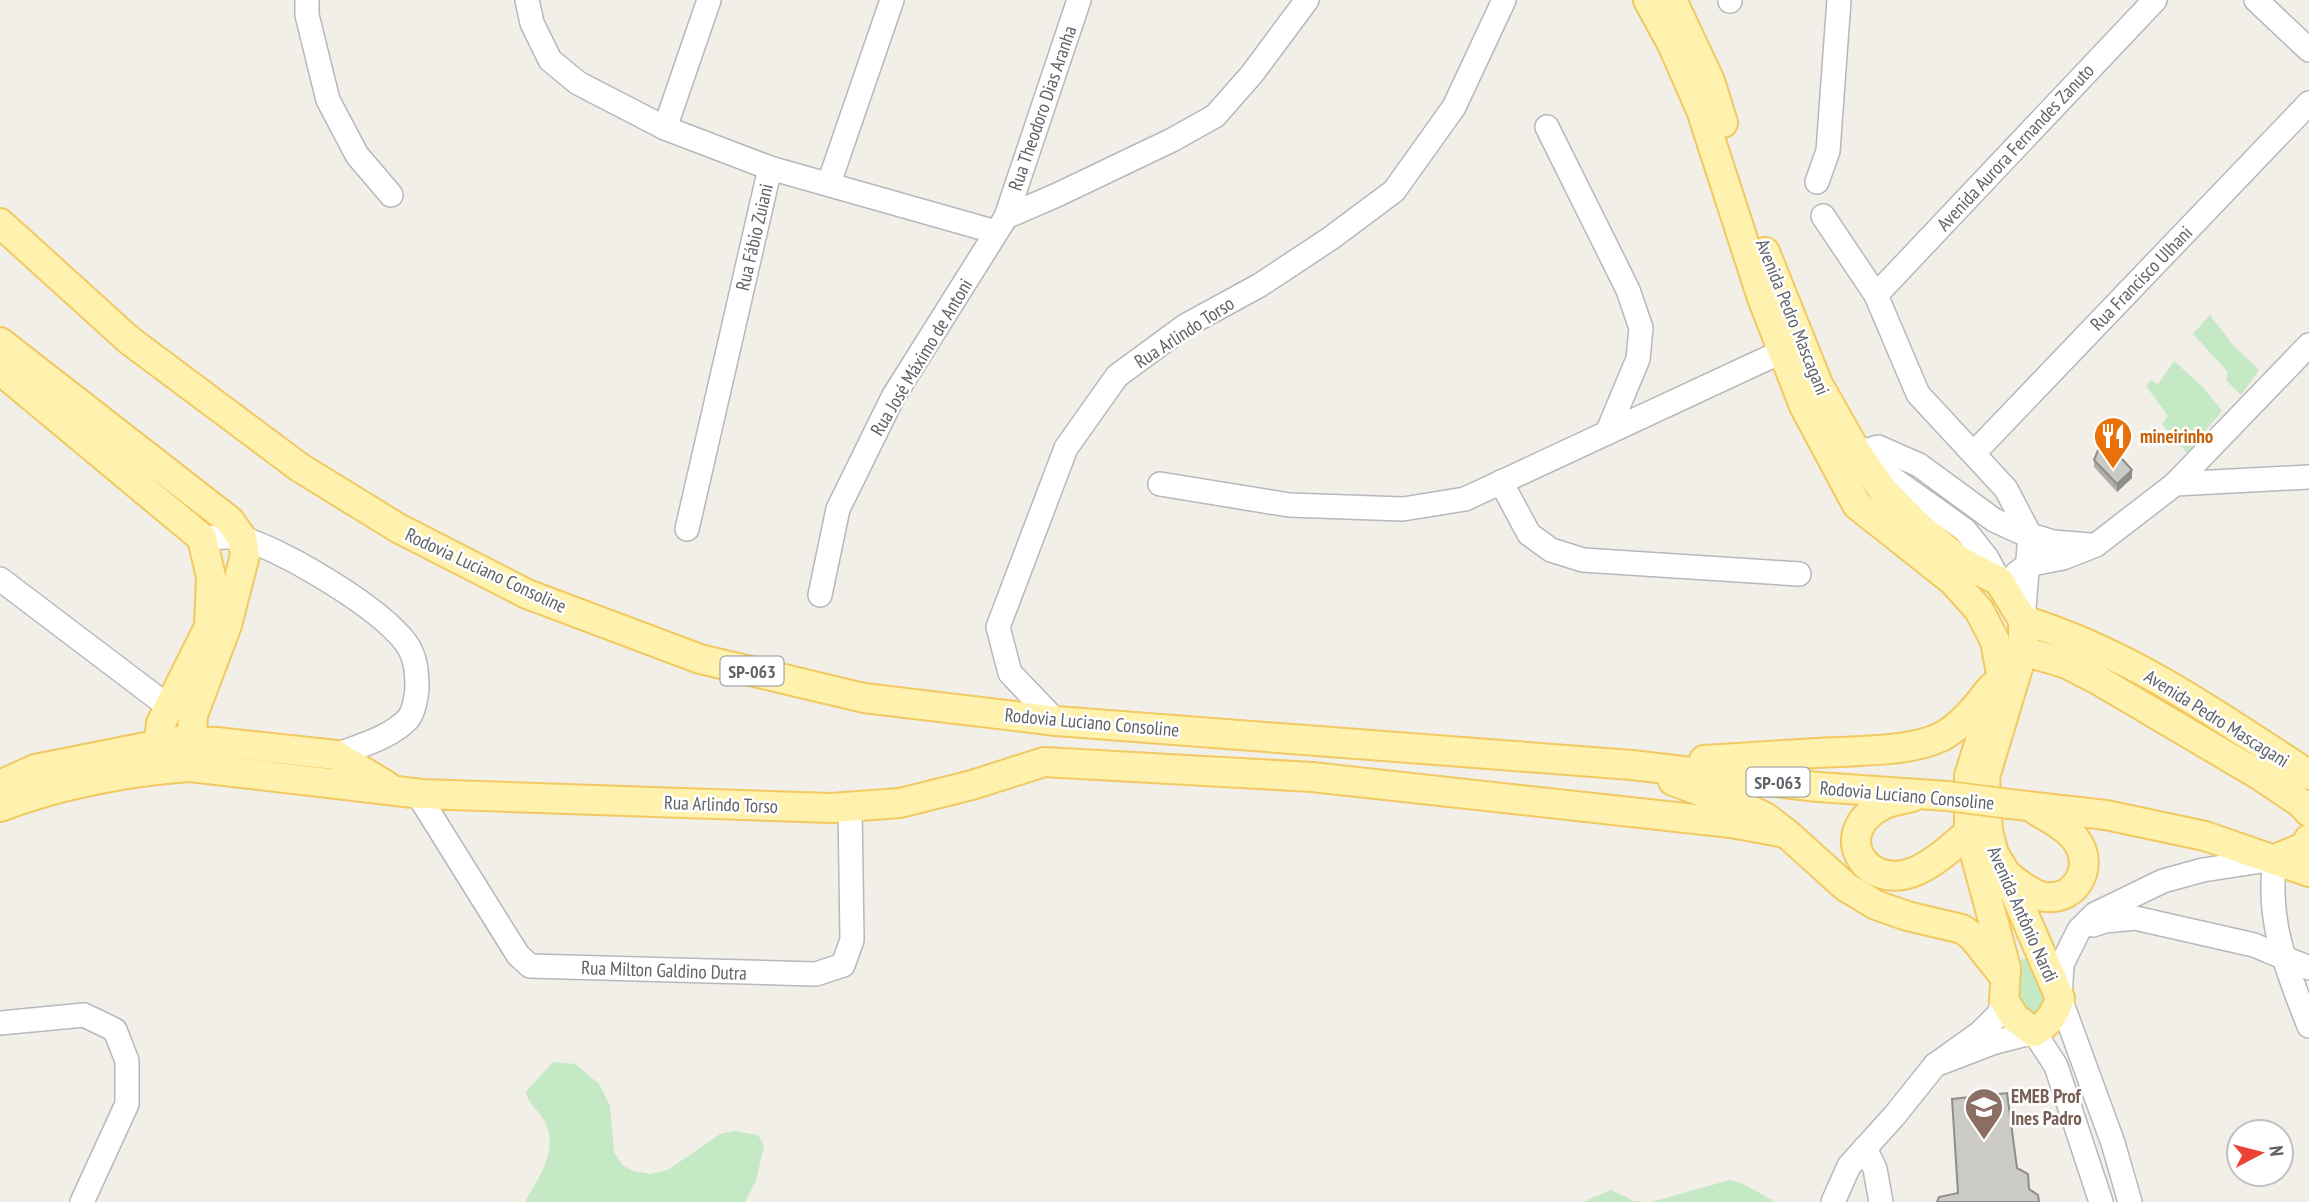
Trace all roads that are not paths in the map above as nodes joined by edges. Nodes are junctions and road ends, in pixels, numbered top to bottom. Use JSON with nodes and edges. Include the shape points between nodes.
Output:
{"nodes":[{"id":1,"x":306,"y":0,"type":"edge"},
{"id":2,"x":527,"y":0,"type":"edge"},
{"id":3,"x":709,"y":0,"type":"edge"},
{"id":4,"x":892,"y":0,"type":"edge"},
{"id":5,"x":1079,"y":0,"type":"edge"},
{"id":6,"x":1307,"y":0,"type":"edge"},
{"id":7,"x":1504,"y":0,"type":"edge"},
{"id":8,"x":1648,"y":0,"type":"edge"},
{"id":9,"x":1672,"y":0,"type":"edge"},
{"id":10,"x":1839,"y":0,"type":"edge"},
{"id":11,"x":2155,"y":0,"type":"edge"},
{"id":12,"x":2256,"y":0,"type":"edge"},
{"id":13,"x":2309,"y":50,"type":"edge"},
{"id":14,"x":2309,"y":103,"type":"edge"},
{"id":15,"x":1547,"y":127,"type":"dead end"},
{"id":16,"x":664,"y":128,"type":"junction"},
{"id":17,"x":770,"y":168,"type":"junction"},
{"id":18,"x":1021,"y":170,"type":"junction"},
{"id":19,"x":1817,"y":182,"type":"dead end"},
{"id":20,"x":829,"y":183,"type":"junction"},
{"id":21,"x":391,"y":195,"type":"dead end"},
{"id":22,"x":1057,"y":195,"type":"junction"},
{"id":23,"x":1823,"y":216,"type":"dead end"},
{"id":24,"x":0,"y":223,"type":"edge"},
{"id":25,"x":1001,"y":224,"type":"junction"},
{"id":26,"x":1876,"y":295,"type":"junction"},
{"id":27,"x":0,"y":342,"type":"edge"},
{"id":28,"x":2309,"y":345,"type":"edge"},
{"id":29,"x":1792,"y":347,"type":"junction"},
{"id":30,"x":0,"y":370,"type":"edge"},
{"id":31,"x":1607,"y":433,"type":"junction"},
{"id":32,"x":1974,"y":453,"type":"junction"},
{"id":33,"x":1854,"y":465,"type":"junction"},
{"id":34,"x":2309,"y":477,"type":"edge"},
{"id":35,"x":1501,"y":482,"type":"junction"},
{"id":36,"x":1160,"y":484,"type":"dead end"},
{"id":37,"x":2175,"y":484,"type":"junction"},
{"id":38,"x":687,"y":529,"type":"dead end"},
{"id":39,"x":1965,"y":530,"type":"junction"},
{"id":40,"x":2025,"y":533,"type":"junction"},
{"id":41,"x":202,"y":538,"type":"junction"},
{"id":42,"x":242,"y":538,"type":"junction"},
{"id":43,"x":2096,"y":545,"type":"junction"},
{"id":44,"x":2027,"y":565,"type":"junction"},
{"id":45,"x":1799,"y":575,"type":"dead end"},
{"id":46,"x":0,"y":579,"type":"edge"},
{"id":47,"x":1953,"y":581,"type":"junction"},
{"id":48,"x":2001,"y":583,"type":"junction"},
{"id":49,"x":820,"y":595,"type":"dead end"},
{"id":50,"x":2022,"y":617,"type":"junction"},
{"id":51,"x":1994,"y":641,"type":"junction"},
{"id":52,"x":2023,"y":651,"type":"junction"},
{"id":53,"x":2001,"y":674,"type":"junction"},
{"id":54,"x":1056,"y":720,"type":"junction"},
{"id":55,"x":186,"y":733,"type":"junction"},
{"id":56,"x":336,"y":755,"type":"junction"},
{"id":57,"x":159,"y":756,"type":"junction"},
{"id":58,"x":1632,"y":765,"type":"junction"},
{"id":59,"x":2309,"y":775,"type":"edge"},
{"id":60,"x":0,"y":785,"type":"edge"},
{"id":61,"x":405,"y":791,"type":"junction"},
{"id":62,"x":1936,"y":795,"type":"junction"},
{"id":63,"x":850,"y":805,"type":"junction"},
{"id":64,"x":2020,"y":806,"type":"junction"},
{"id":65,"x":0,"y":807,"type":"edge"},
{"id":66,"x":2309,"y":812,"type":"edge"},
{"id":67,"x":1969,"y":832,"type":"junction"},
{"id":68,"x":1786,"y":833,"type":"junction"},
{"id":69,"x":2309,"y":839,"type":"edge"},
{"id":70,"x":2275,"y":859,"type":"junction"},
{"id":71,"x":2309,"y":872,"type":"edge"},
{"id":72,"x":2007,"y":875,"type":"junction"},
{"id":73,"x":2079,"y":930,"type":"junction"},
{"id":74,"x":2041,"y":957,"type":"junction"},
{"id":75,"x":2283,"y":959,"type":"junction"},
{"id":76,"x":2309,"y":968,"type":"edge"},
{"id":77,"x":2005,"y":982,"type":"junction"},
{"id":78,"x":2060,"y":998,"type":"junction"},
{"id":79,"x":0,"y":1023,"type":"edge"},
{"id":80,"x":2309,"y":1026,"type":"edge"},
{"id":81,"x":2034,"y":1032,"type":"junction"},
{"id":82,"x":1935,"y":1065,"type":"junction"},
{"id":83,"x":1865,"y":1148,"type":"junction"},
{"id":84,"x":82,"y":1202,"type":"edge"},
{"id":85,"x":1833,"y":1202,"type":"edge"},
{"id":86,"x":1881,"y":1202,"type":"edge"},
{"id":87,"x":2101,"y":1202,"type":"edge"},
{"id":88,"x":2130,"y":1202,"type":"edge"}],
"edges":[{"from":1,"to":21,"type":"street","via":[[328,100],[358,155]]},
{"from":2,"to":16,"type":"street","name":"Rua Fábio Zuiani","via":[[532,23],[550,60],[578,83]]},
{"from":3,"to":16,"type":"street"},
{"from":4,"to":20,"type":"street"},
{"from":5,"to":18,"type":"street","name":"Rua Theodoro Dias Aranha"},
{"from":6,"to":22,"type":"street","via":[[1215,117]]},
{"from":7,"to":54,"type":"street","name":"Rua Arlindo Torso","via":[[1454,107],[1394,191],[1331,238],[1260,285],[1185,326],[1117,376],[1066,448],[998,627],[1010,673]]},
{"from":8,"to":29,"type":"main road","name":"Avenida Pedro Mascagani","via":[[1701,110],[1762,298]]},
{"from":9,"to":29,"type":"main road","name":"Avenida Pedro Mascagani","via":[[1710,81]]},
{"from":10,"to":19,"type":"street","via":[[1828,151]]},
{"from":11,"to":26,"type":"street","name":"Avenida Aurora Fernandes Zanuto"},
{"from":12,"to":13,"type":"street"},
{"from":14,"to":32,"type":"street","name":"Rua Francisco Ulhani"},
{"from":15,"to":31,"type":"street","via":[[1628,290],[1641,328],[1638,359]]},
{"from":16,"to":17,"type":"street","name":"Rua Fábio Zuiani"},
{"from":17,"to":20,"type":"street"},
{"from":17,"to":38,"type":"street","name":"Rua Fábio Zuiani"},
{"from":18,"to":22,"type":"street"},
{"from":18,"to":25,"type":"street","name":"Rua Theodoro Dias Aranha"},
{"from":20,"to":25,"type":"street"},
{"from":22,"to":25,"type":"street"},
{"from":23,"to":26,"type":"street"},
{"from":24,"to":54,"type":"main road","name":"Rodovia Luciano Consoline","number":"SP-063","via":[[129,340],[299,467],[398,528],[527,594],[700,659],[864,698]]},
{"from":25,"to":49,"type":"street","name":"Rua José Máximo de Antoni","via":[[892,397],[838,509]]},
{"from":26,"to":32,"type":"street","via":[[1918,394]]},
{"from":27,"to":42,"type":"main road","via":[[230,521]]},
{"from":28,"to":37,"type":"street"},
{"from":29,"to":31,"type":"street"},
{"from":29,"to":33,"type":"main road","name":"Avenida Pedro Mascagani","via":[[1818,384]]},
{"from":30,"to":41,"type":"main road"},
{"from":31,"to":35,"type":"street"},
{"from":32,"to":40,"type":"street","via":[[2006,489]]},
{"from":33,"to":39,"type":"street","via":[[1892,478]]},
{"from":33,"to":40,"type":"street","via":[[1878,447],[1919,465],[1994,520]]},
{"from":33,"to":47,"type":"main road","name":"Avenida Pedro Mascagani","via":[[1857,505]]},
{"from":33,"to":48,"type":"main road","name":"Avenida Pedro Mascagani","via":[[1958,560]]},
{"from":34,"to":37,"type":"street"},
{"from":35,"to":36,"type":"street","via":[[1465,499],[1403,509],[1289,505]]},
{"from":35,"to":45,"type":"street","via":[[1529,534],[1550,550],[1583,560]]},
{"from":37,"to":43,"type":"street"},
{"from":39,"to":40,"type":"street","via":[[2002,538]]},
{"from":39,"to":48,"type":"street"},
{"from":40,"to":43,"type":"street","via":[[2053,542]]},
{"from":40,"to":44,"type":"street"},
{"from":41,"to":42,"type":"street"},
{"from":41,"to":55,"type":"main road","via":[[211,578],[209,627]]},
{"from":42,"to":55,"type":"main road","via":[[246,555],[227,625]]},
{"from":42,"to":56,"type":"street","via":[[287,558],[357,601],[406,644],[417,667],[416,697],[409,718],[384,735]]},
{"from":43,"to":44,"type":"street"},
{"from":44,"to":48,"type":"street"},
{"from":44,"to":50,"type":"street"},
{"from":46,"to":55,"type":"street"},
{"from":47,"to":48,"type":"main road","via":[[1989,588]]},
{"from":47,"to":51,"type":"main road","name":"Avenida Pedro Mascagani","via":[[1979,610]]},
{"from":48,"to":50,"type":"main road"},
{"from":50,"to":51,"type":"main road"},
{"from":50,"to":52,"type":"main road","name":"Avenida Antônio Nardi"},
{"from":50,"to":59,"type":"main road","name":"Avenida Pedro Mascagani","via":[[2063,632],[2177,689]]},
{"from":51,"to":53,"type":"main road","name":"Avenida Pedro Mascagani"},
{"from":52,"to":66,"type":"main road","name":"Avenida Pedro Mascagani","via":[[2067,664],[2098,680],[2259,775]]},
{"from":52,"to":72,"type":"main road","name":"Avenida Antônio Nardi","via":[[1985,777],[1988,831],[1994,854]]},
{"from":53,"to":58,"type":"main road","via":[[1955,728],[1920,744]]},
{"from":53,"to":67,"type":"main road","name":"Avenida Antônio Nardi","via":[[1969,776]]},
{"from":54,"to":58,"type":"main road","name":"Rodovia Luciano Consoline","number":"SP-063"},
{"from":55,"to":56,"type":"main road","via":[[217,742]]},
{"from":55,"to":57,"type":"main road"},
{"from":55,"to":57,"type":"main road","via":[[161,723]]},
{"from":55,"to":61,"type":"main road","name":"Rua Arlindo Torso"},
{"from":56,"to":61,"type":"main road"},
{"from":57,"to":60,"type":"main road","via":[[36,769]]},
{"from":57,"to":65,"type":"main road"},
{"from":58,"to":62,"type":"main road","name":"Rodovia Luciano Consoline","number":"SP-063","via":[[1818,787]]},
{"from":58,"to":68,"type":"main road","via":[[1744,807]]},
{"from":61,"to":63,"type":"main road","name":"Rua Arlindo Torso","via":[[831,808]]},
{"from":61,"to":63,"type":"street","name":"Rua Milton Galdino Dutra","via":[[530,966],[816,974],[843,965],[852,940]]},
{"from":62,"to":64,"type":"main road","name":"Rodovia Luciano Consoline","number":"SP-063","bridge":true},
{"from":62,"to":67,"type":"main road","via":[[1881,806],[1862,822],[1855,842],[1863,864],[1891,876],[1916,871]]},
{"from":63,"to":68,"type":"main road","name":"Rua Arlindo Torso","via":[[900,803],[1044,762],[1312,777]]},
{"from":64,"to":70,"type":"main road","name":"Rodovia Luciano Consoline","number":"SP-063","via":[[2106,816],[2205,836]]},
{"from":64,"to":72,"type":"main road","via":[[2075,838],[2085,860],[2084,871],[2069,892],[2050,897],[2040,896]]},
{"from":67,"to":77,"type":"main road","name":"Avenida Antônio Nardi","via":[[1992,911]]},
{"from":68,"to":77,"type":"main road","via":[[1864,899],[1891,912],[1962,929]]},
{"from":69,"to":70,"type":"main road"},
{"from":70,"to":71,"type":"main road","name":"Rodovia Luciano Consoline","number":"SP-063"},
{"from":70,"to":73,"type":"street","via":[[2163,881],[2095,914]]},
{"from":70,"to":75,"type":"street","via":[[2271,885]]},
{"from":72,"to":74,"type":"main road","name":"Avenida Antônio Nardi"},
{"from":73,"to":75,"type":"street","via":[[2136,918],[2254,945]]},
{"from":73,"to":78,"type":"street","via":[[2062,964]]},
{"from":74,"to":77,"type":"main road","via":[[2020,952],[2011,957]]},
{"from":74,"to":78,"type":"main road","name":"Avenida Antônio Nardi"},
{"from":75,"to":76,"type":"street"},
{"from":75,"to":80,"type":"street"},
{"from":77,"to":81,"type":"main road","name":"Avenida Antônio Nardi","via":[[2015,1018]]},
{"from":77,"to":82,"type":"street","via":[[1998,1015]]},
{"from":78,"to":81,"type":"main road","via":[[2056,1013]]},
{"from":78,"to":88,"type":"street","name":"Avenida Antônio Nardi"},
{"from":79,"to":84,"type":"street","via":[[84,1015],[115,1030],[127,1061],[127,1104]]},
{"from":81,"to":82,"type":"street"},
{"from":81,"to":87,"type":"street","name":"Avenida Antônio Nardi","via":[[2056,1066]]},
{"from":82,"to":83,"type":"street"},
{"from":83,"to":85,"type":"street","via":[[1849,1166]]},
{"from":83,"to":86,"type":"street","via":[[1875,1169]]}]}
